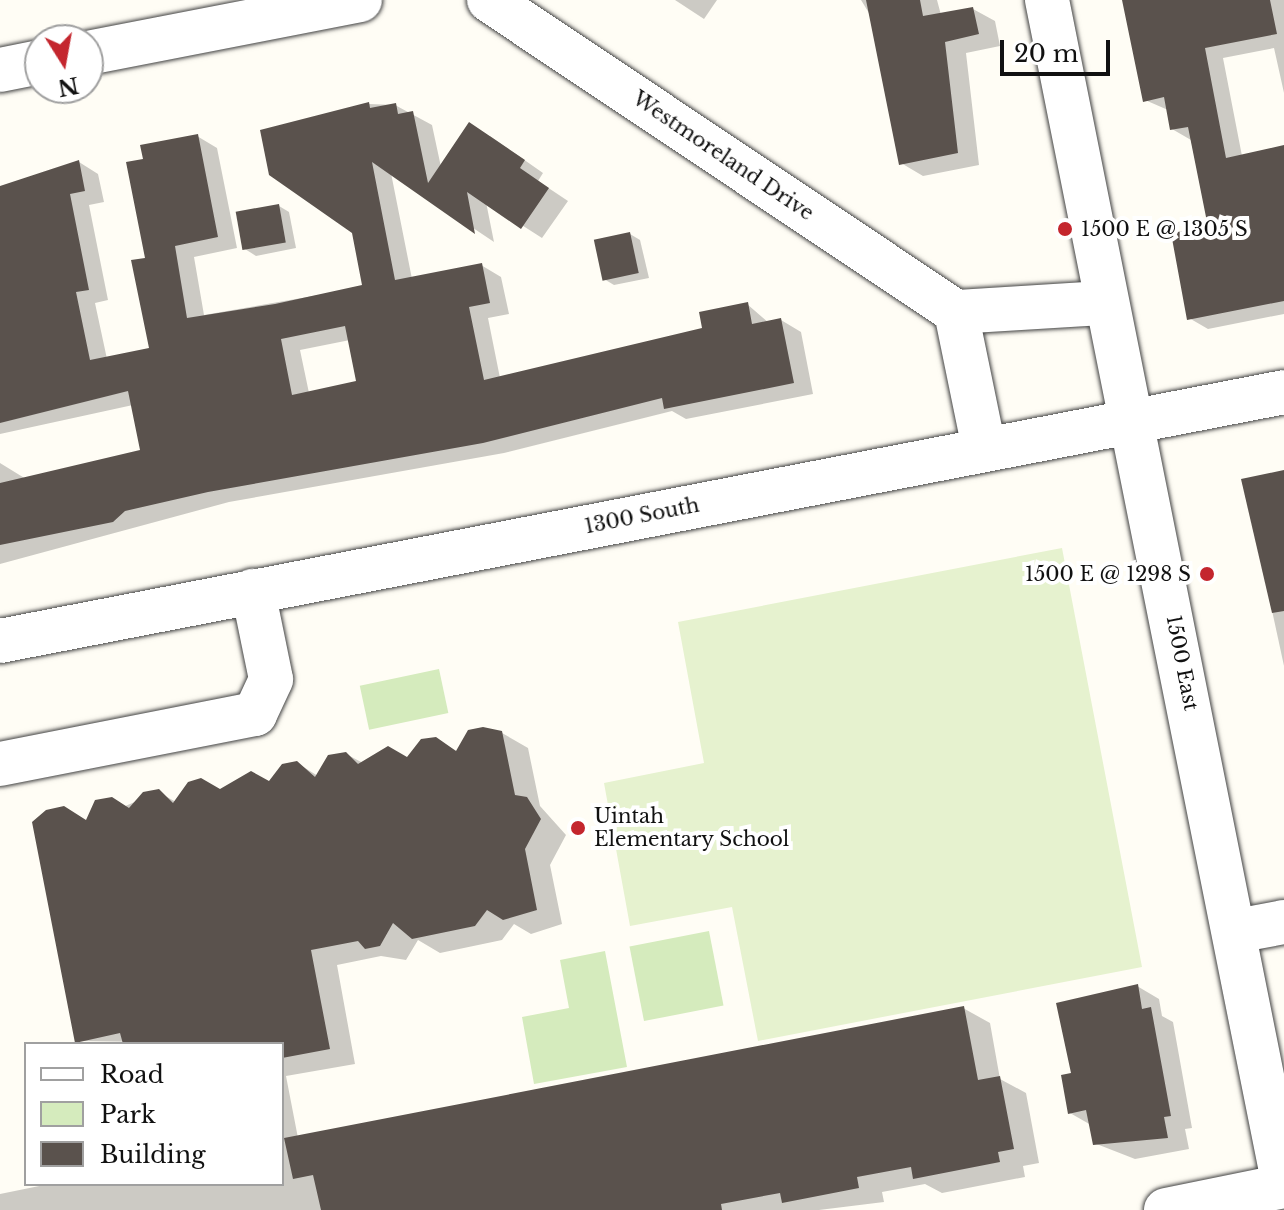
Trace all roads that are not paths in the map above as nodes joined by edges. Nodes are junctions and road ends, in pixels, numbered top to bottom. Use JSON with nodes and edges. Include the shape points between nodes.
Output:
{"nodes":[{"id":1,"x":360,"y":0,"type":"edge"},
{"id":2,"x":489,"y":0,"type":"edge"},
{"id":3,"x":1047,"y":0,"type":"edge"},
{"id":4,"x":104,"y":50,"type":"edge"},
{"id":5,"x":24,"y":65,"type":"edge"},
{"id":6,"x":0,"y":70,"type":"edge"},
{"id":7,"x":1105,"y":303,"type":"junction"},
{"id":8,"x":956,"y":312,"type":"junction"},
{"id":9,"x":1284,"y":392,"type":"edge"},
{"id":10,"x":1131,"y":421,"type":"junction"},
{"id":11,"x":984,"y":449,"type":"junction"},
{"id":12,"x":253,"y":591,"type":"junction"},
{"id":13,"x":0,"y":641,"type":"edge"},
{"id":14,"x":0,"y":764,"type":"edge"},
{"id":15,"x":1284,"y":922,"type":"edge"},
{"id":16,"x":1236,"y":931,"type":"junction"},
{"id":17,"x":1284,"y":1186,"type":"edge"},
{"id":18,"x":1166,"y":1210,"type":"edge"}],
"edges":[{"from":1,"to":4,"type":"street"},
{"from":2,"to":8,"type":"street","name":"Westmoreland Drive"},
{"from":3,"to":7,"type":"street","name":"1500 East"},
{"from":5,"to":6,"type":"street"},
{"from":7,"to":8,"type":"street"},
{"from":7,"to":10,"type":"street","name":"1500 East"},
{"from":8,"to":11,"type":"street"},
{"from":9,"to":10,"type":"street","name":"1300 South"},
{"from":10,"to":11,"type":"street","name":"1300 South"},
{"from":10,"to":16,"type":"street","name":"1500 East"},
{"from":11,"to":12,"type":"street","name":"1300 South"},
{"from":12,"to":13,"type":"street","name":"1300 South"},
{"from":12,"to":14,"type":"street","via":[[271,679],[255,714]]},
{"from":15,"to":16,"type":"street"},
{"from":16,"to":17,"type":"street","name":"1500 East"},
{"from":17,"to":18,"type":"street"}]}
